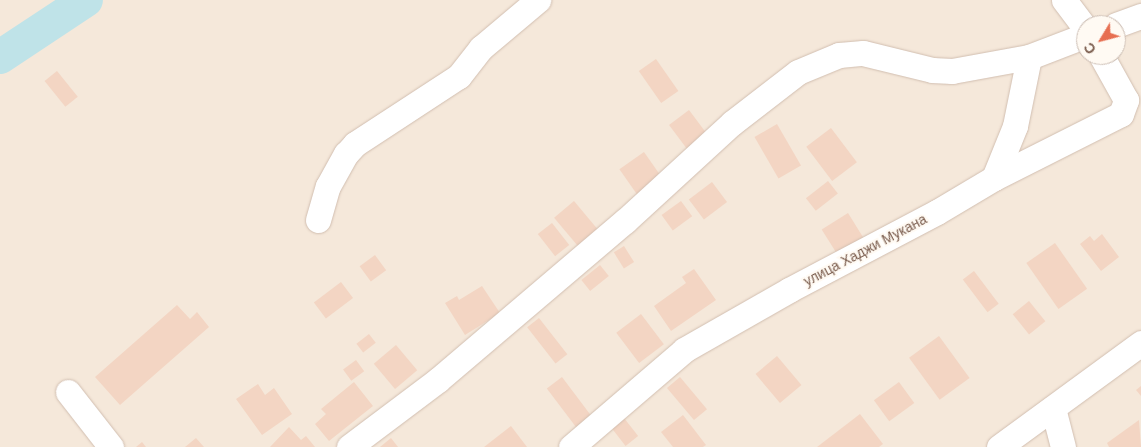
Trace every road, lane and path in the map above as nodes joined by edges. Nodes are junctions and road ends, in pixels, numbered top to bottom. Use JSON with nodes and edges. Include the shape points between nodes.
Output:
{"nodes":[{"id":1,"x":538,"y":0,"type":"edge"},
{"id":2,"x":1064,"y":0,"type":"edge"},
{"id":3,"x":1076,"y":16,"type":"edge"},
{"id":4,"x":1141,"y":16,"type":"edge"},
{"id":5,"x":1126,"y":21,"type":"edge"},
{"id":6,"x":1076,"y":39,"type":"edge"},
{"id":7,"x":1029,"y":57,"type":"junction"},
{"id":8,"x":1107,"y":65,"type":"edge"},
{"id":9,"x":994,"y":178,"type":"junction"},
{"id":10,"x":318,"y":220,"type":"dead end"},
{"id":11,"x":1141,"y":343,"type":"edge"},
{"id":12,"x":68,"y":392,"type":"dead end"},
{"id":13,"x":1053,"y":408,"type":"junction"},
{"id":14,"x":111,"y":447,"type":"edge"},
{"id":15,"x":348,"y":447,"type":"edge"},
{"id":16,"x":571,"y":447,"type":"edge"},
{"id":17,"x":999,"y":447,"type":"edge"},
{"id":18,"x":1063,"y":447,"type":"edge"}],
"edges":[{"from":1,"to":10,"type":"street","via":[[481,48],[459,76],[355,144],[328,186]]},
{"from":2,"to":3,"type":"street"},
{"from":4,"to":5,"type":"street"},
{"from":6,"to":7,"type":"street"},
{"from":7,"to":9,"type":"street","via":[[1014,126]]},
{"from":7,"to":15,"type":"street","via":[[952,71],[932,70],[863,53],[840,55],[798,72],[732,123],[625,221],[438,380]]},
{"from":8,"to":9,"type":"street","name":"улица Хаджи Мукана","via":[[1126,100],[1121,114]]},
{"from":9,"to":16,"type":"street","name":"улица Хаджи Мукана","via":[[938,212],[789,290],[684,350]]},
{"from":11,"to":13,"type":"street"},
{"from":12,"to":14,"type":"street"},
{"from":13,"to":17,"type":"street"},
{"from":13,"to":18,"type":"street"}]}
